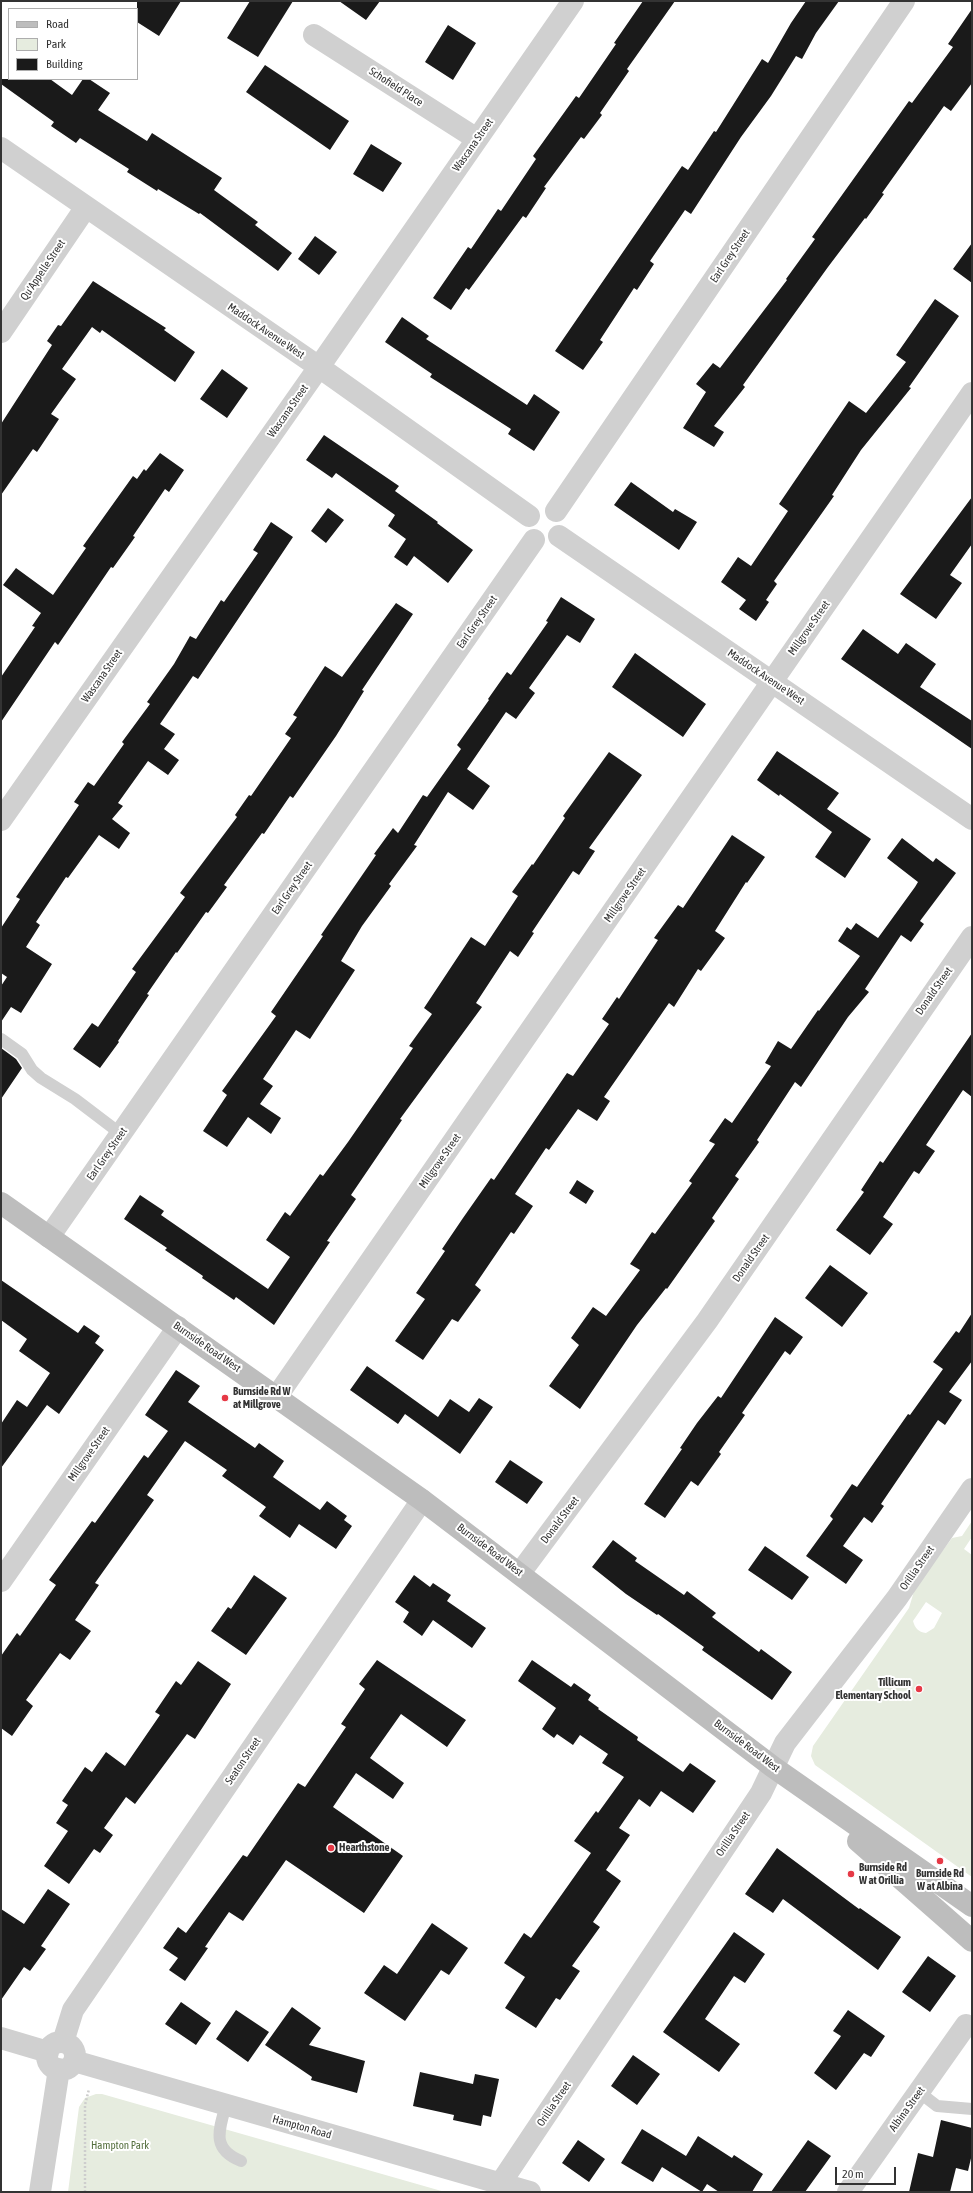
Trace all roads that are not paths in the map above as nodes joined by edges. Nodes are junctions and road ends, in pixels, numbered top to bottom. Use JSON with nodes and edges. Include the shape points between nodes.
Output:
{"nodes":[{"id":1,"x":573,"y":1,"type":"edge"},
{"id":2,"x":904,"y":1,"type":"edge"},
{"id":3,"x":314,"y":34,"type":"dead end"},
{"id":4,"x":477,"y":139,"type":"junction"},
{"id":5,"x":1,"y":148,"type":"edge"},
{"id":6,"x":86,"y":207,"type":"junction"},
{"id":7,"x":1,"y":332,"type":"edge"},
{"id":8,"x":319,"y":367,"type":"junction"},
{"id":9,"x":972,"y":393,"type":"edge"},
{"id":10,"x":556,"y":511,"type":"junction"},
{"id":11,"x":530,"y":516,"type":"junction"},
{"id":12,"x":559,"y":536,"type":"junction"},
{"id":13,"x":534,"y":540,"type":"junction"},
{"id":14,"x":773,"y":681,"type":"junction"},
{"id":15,"x":972,"y":819,"type":"edge"},
{"id":16,"x":1,"y":820,"type":"edge"},
{"id":17,"x":972,"y":937,"type":"edge"},
{"id":18,"x":1,"y":1039,"type":"edge"},
{"id":19,"x":121,"y":1134,"type":"junction"},
{"id":20,"x":1,"y":1203,"type":"edge"},
{"id":21,"x":49,"y":1237,"type":"junction"},
{"id":22,"x":178,"y":1326,"type":"junction"},
{"id":23,"x":277,"y":1396,"type":"junction"},
{"id":24,"x":972,"y":1489,"type":"edge"},
{"id":25,"x":422,"y":1500,"type":"junction"},
{"id":26,"x":520,"y":1573,"type":"junction"},
{"id":27,"x":1,"y":1581,"type":"edge"},
{"id":28,"x":773,"y":1767,"type":"junction"},
{"id":29,"x":972,"y":1906,"type":"edge"},
{"id":30,"x":972,"y":1941,"type":"edge"},
{"id":31,"x":966,"y":2025,"type":"dead end"},
{"id":32,"x":1,"y":2038,"type":"edge"},
{"id":33,"x":62,"y":2050,"type":"junction"},
{"id":34,"x":919,"y":2092,"type":"junction"},
{"id":35,"x":226,"y":2105,"type":"junction"},
{"id":36,"x":972,"y":2109,"type":"edge"},
{"id":37,"x":240,"y":2161,"type":"dead end"},
{"id":38,"x":499,"y":2188,"type":"edge"},
{"id":39,"x":40,"y":2192,"type":"edge"},
{"id":40,"x":530,"y":2192,"type":"edge"},
{"id":41,"x":848,"y":2192,"type":"edge"}],
"edges":[{"from":1,"to":4,"type":"street","name":"Wascana Street"},
{"from":2,"to":10,"type":"street","name":"Earl Grey Street"},
{"from":3,"to":4,"type":"street","name":"Schofield Place"},
{"from":4,"to":8,"type":"street","name":"Wascana Street"},
{"from":5,"to":6,"type":"street","name":"Maddock Avenue West"},
{"from":6,"to":7,"type":"street","name":"Qu'Appelle Street"},
{"from":6,"to":8,"type":"street","name":"Maddock Avenue West"},
{"from":8,"to":11,"type":"street","name":"Maddock Avenue West"},
{"from":8,"to":16,"type":"street","name":"Wascana Street"},
{"from":9,"to":14,"type":"street","name":"Millgrove Street"},
{"from":10,"to":11,"type":"street","via":[[545,507],[533,511]]},
{"from":10,"to":12,"type":"street","via":[[563,526]]},
{"from":11,"to":13,"type":"street","via":[[528,531]]},
{"from":12,"to":13,"type":"street","via":[[545,543]]},
{"from":12,"to":14,"type":"street","name":"Maddock Avenue West"},
{"from":13,"to":19,"type":"street","name":"Earl Grey Street"},
{"from":14,"to":15,"type":"street","name":"Maddock Avenue West"},
{"from":14,"to":23,"type":"street","name":"Millgrove Street"},
{"from":17,"to":26,"type":"street","name":"Donald Street","via":[[707,1321]]},
{"from":18,"to":19,"type":"lane","via":[[22,1054],[32,1070],[41,1078],[75,1099]]},
{"from":19,"to":21,"type":"street","name":"Earl Grey Street"},
{"from":20,"to":21,"type":"main road","name":"Burnside Road West"},
{"from":21,"to":22,"type":"main road","name":"Burnside Road West"},
{"from":22,"to":23,"type":"main road","name":"Burnside Road West"},
{"from":22,"to":27,"type":"street","name":"Millgrove Street"},
{"from":23,"to":25,"type":"main road","name":"Burnside Road West"},
{"from":24,"to":28,"type":"street","name":"Orillia Street","via":[[897,1598],[785,1743]]},
{"from":25,"to":26,"type":"main road","name":"Burnside Road West"},
{"from":25,"to":33,"type":"street","name":"Seaton Street","via":[[77,2004]]},
{"from":26,"to":28,"type":"main road","name":"Burnside Road West"},
{"from":28,"to":29,"type":"main road","name":"Burnside Road West"},
{"from":28,"to":30,"type":"main road"},
{"from":28,"to":38,"type":"street","name":"Orillia Street","via":[[761,1793]]},
{"from":31,"to":34,"type":"street","name":"Albina Street"},
{"from":32,"to":33,"type":"street","name":"Hampton Road"},
{"from":33,"to":35,"type":"street","name":"Hampton Road"},
{"from":33,"to":39,"type":"street","name":"Seaton Street"},
{"from":34,"to":36,"type":"lane","via":[[937,2106]]},
{"from":34,"to":41,"type":"street","name":"Albina Street"},
{"from":35,"to":37,"type":"lane","via":[[219,2139],[229,2156]]},
{"from":35,"to":38,"type":"street","name":"Hampton Road"},
{"from":38,"to":40,"type":"street","name":"Hampton Road"}]}
